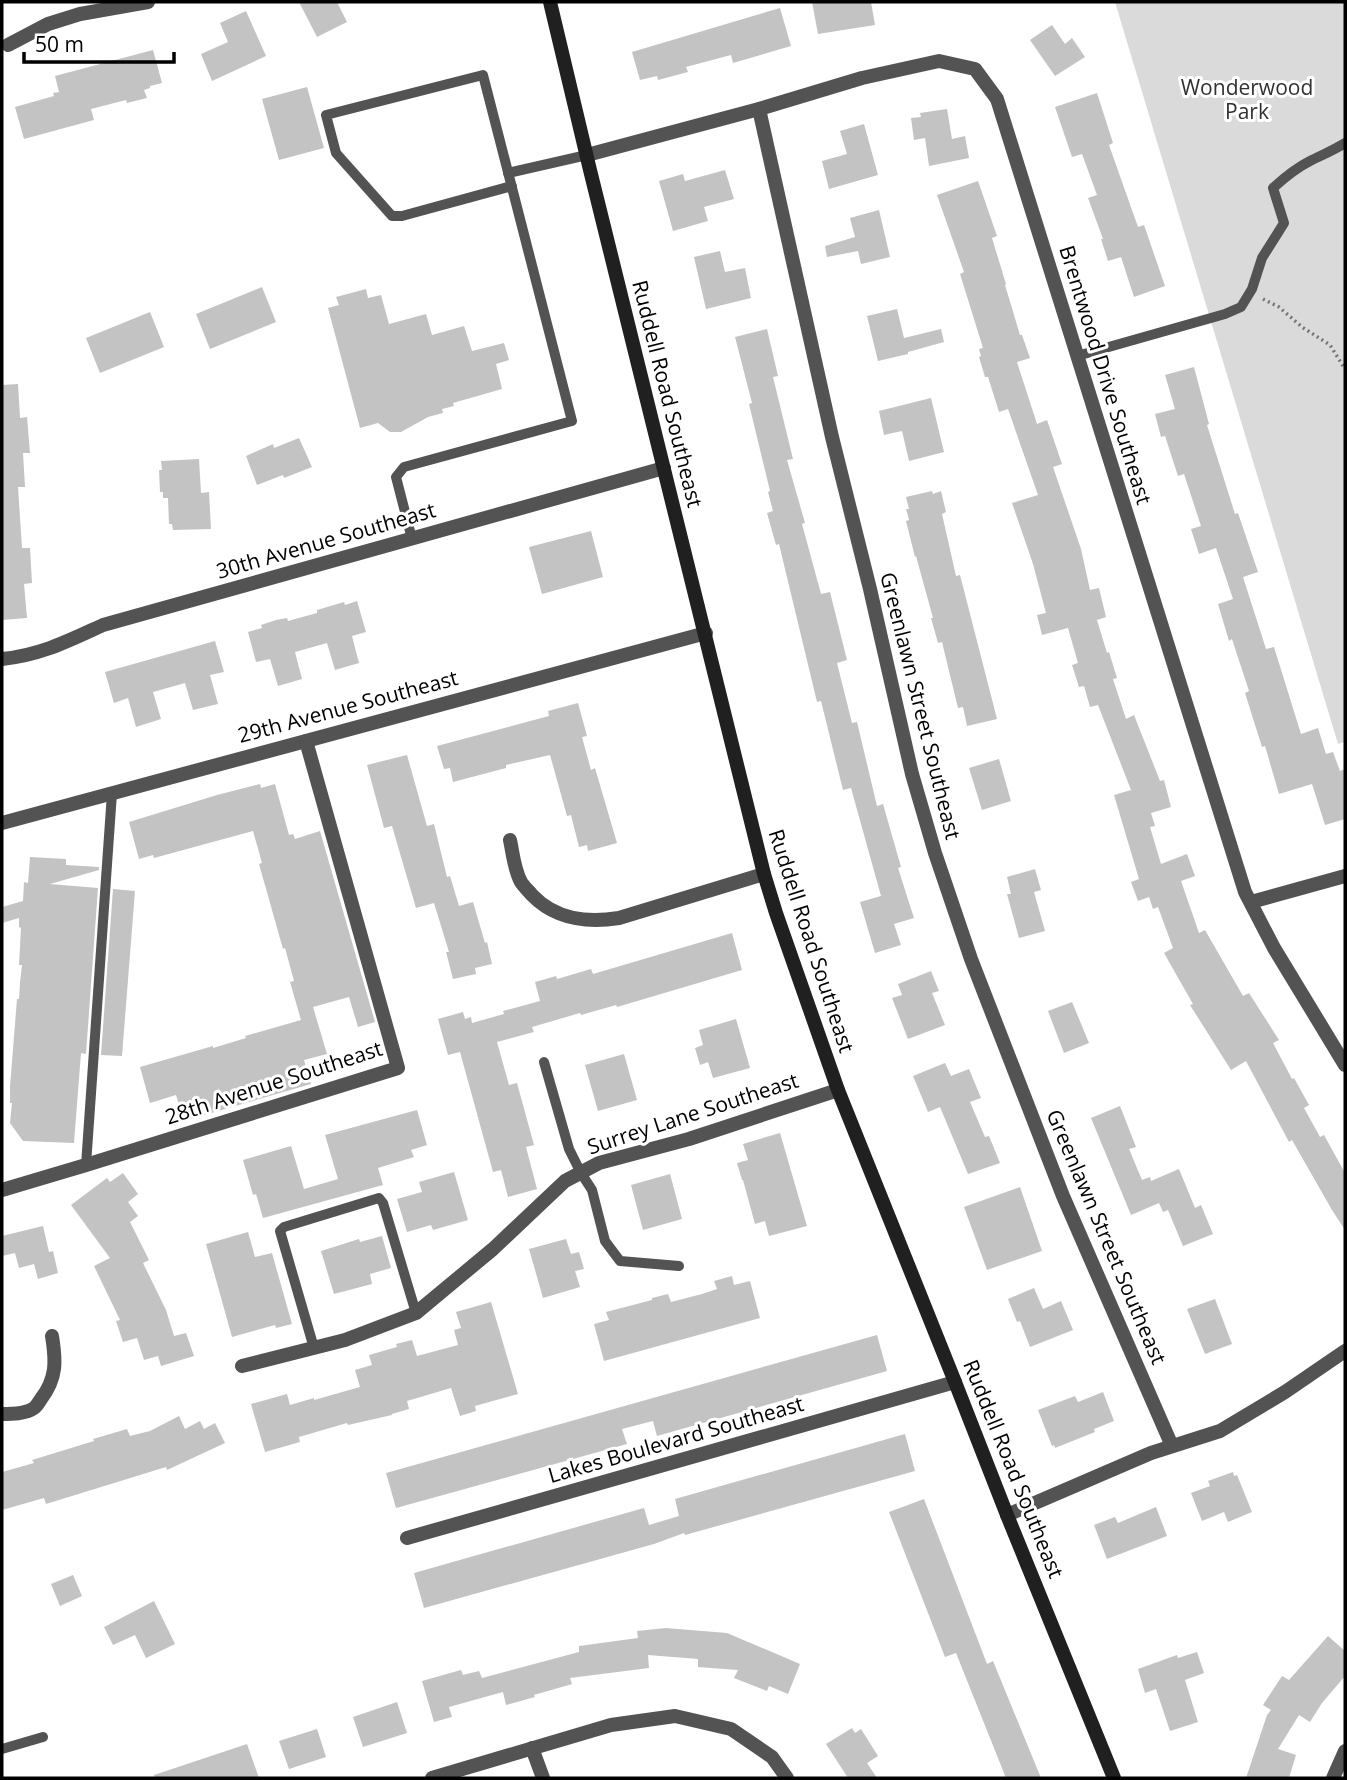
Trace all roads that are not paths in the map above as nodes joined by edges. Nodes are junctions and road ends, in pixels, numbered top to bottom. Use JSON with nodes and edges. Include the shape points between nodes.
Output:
{"nodes":[{"id":1,"x":148,"y":2,"type":"edge"},
{"id":2,"x":550,"y":2,"type":"edge"},
{"id":3,"x":8,"y":45,"type":"dead end"},
{"id":4,"x":759,"y":109,"type":"junction"},
{"id":5,"x":1345,"y":143,"type":"edge"},
{"id":6,"x":587,"y":155,"type":"junction"},
{"id":7,"x":509,"y":173,"type":"junction"},
{"id":8,"x":512,"y":186,"type":"junction"},
{"id":9,"x":1077,"y":356,"type":"junction"},
{"id":10,"x":664,"y":468,"type":"junction"},
{"id":11,"x":412,"y":539,"type":"junction"},
{"id":12,"x":706,"y":632,"type":"junction"},
{"id":13,"x":2,"y":659,"type":"edge"},
{"id":14,"x":306,"y":740,"type":"junction"},
{"id":15,"x":112,"y":793,"type":"junction"},
{"id":16,"x":2,"y":823,"type":"edge"},
{"id":17,"x":510,"y":840,"type":"dead end"},
{"id":18,"x":764,"y":874,"type":"junction"},
{"id":19,"x":1345,"y":876,"type":"edge"},
{"id":20,"x":1251,"y":902,"type":"junction"},
{"id":21,"x":544,"y":1062,"type":"dead end"},
{"id":22,"x":1345,"y":1065,"type":"edge"},
{"id":23,"x":838,"y":1090,"type":"junction"},
{"id":24,"x":86,"y":1165,"type":"junction"},
{"id":25,"x":581,"y":1173,"type":"junction"},
{"id":26,"x":2,"y":1190,"type":"edge"},
{"id":27,"x":678,"y":1266,"type":"dead end"},
{"id":28,"x":416,"y":1313,"type":"junction"},
{"id":29,"x":52,"y":1336,"type":"dead end"},
{"id":30,"x":314,"y":1348,"type":"junction"},
{"id":31,"x":1345,"y":1350,"type":"edge"},
{"id":32,"x":242,"y":1366,"type":"dead end"},
{"id":33,"x":956,"y":1382,"type":"junction"},
{"id":34,"x":2,"y":1414,"type":"edge"},
{"id":35,"x":1172,"y":1446,"type":"junction"},
{"id":36,"x":1007,"y":1514,"type":"junction"},
{"id":37,"x":407,"y":1538,"type":"dead end"},
{"id":38,"x":43,"y":1737,"type":"dead end"},
{"id":39,"x":532,"y":1748,"type":"junction"},
{"id":40,"x":2,"y":1749,"type":"edge"},
{"id":41,"x":1345,"y":1751,"type":"edge"},
{"id":42,"x":432,"y":1778,"type":"edge"},
{"id":43,"x":543,"y":1778,"type":"edge"},
{"id":44,"x":787,"y":1778,"type":"edge"},
{"id":45,"x":1114,"y":1778,"type":"edge"},
{"id":46,"x":1333,"y":1778,"type":"edge"}],
"edges":[{"from":1,"to":3,"type":"street","via":[[80,13]]},
{"from":2,"to":6,"type":"main road","name":"Ruddell Road Southeast"},
{"from":4,"to":6,"type":"street","name":"Brentwood Drive Southeast"},
{"from":4,"to":9,"type":"street","name":"Brentwood Drive Southeast","via":[[939,61],[975,69],[997,99]]},
{"from":4,"to":35,"type":"street","name":"Greenlawn Street Southeast","via":[[832,437],[912,775],[935,853],[1063,1196]]},
{"from":5,"to":9,"type":"lane","via":[[1273,188],[1284,223],[1262,258],[1241,307]]},
{"from":6,"to":7,"type":"lane"},
{"from":6,"to":10,"type":"main road","name":"Ruddell Road Southeast"},
{"from":7,"to":8,"type":"lane"},
{"from":7,"to":8,"type":"lane","via":[[483,75],[326,116],[336,153],[392,216]]},
{"from":8,"to":11,"type":"lane","via":[[572,421],[404,467],[396,477]]},
{"from":9,"to":20,"type":"street","name":"Brentwood Drive Southeast"},
{"from":10,"to":11,"type":"street","name":"30th Avenue Southeast"},
{"from":10,"to":12,"type":"main road","name":"Ruddell Road Southeast"},
{"from":11,"to":13,"type":"street","name":"30th Avenue Southeast","via":[[103,625],[46,651]]},
{"from":12,"to":14,"type":"street","name":"29th Avenue Southeast"},
{"from":12,"to":18,"type":"main road","name":"Ruddell Road Southeast"},
{"from":14,"to":15,"type":"street","name":"29th Avenue Southeast"},
{"from":14,"to":24,"type":"street","name":"28th Avenue Southeast","via":[[398,1068]]},
{"from":15,"to":16,"type":"street","name":"29th Avenue Southeast"},
{"from":15,"to":24,"type":"lane"},
{"from":17,"to":18,"type":"street","via":[[522,884],[538,901],[576,919],[619,918]]},
{"from":18,"to":23,"type":"main road","name":"Ruddell Road Southeast"},
{"from":19,"to":20,"type":"street"},
{"from":20,"to":22,"type":"street","name":"Brentwood Drive Southeast"},
{"from":21,"to":25,"type":"lane","via":[[569,1149]]},
{"from":23,"to":25,"type":"street","name":"Surrey Lane Southeast","via":[[690,1139],[599,1163]]},
{"from":23,"to":33,"type":"main road","name":"Ruddell Road Southeast"},
{"from":24,"to":26,"type":"street","name":"28th Avenue Southeast"},
{"from":25,"to":27,"type":"lane","via":[[592,1190],[605,1241],[620,1261]]},
{"from":25,"to":28,"type":"street","name":"Surrey Lane Southeast","via":[[565,1181]]},
{"from":28,"to":30,"type":"street","name":"Surrey Lane Southeast"},
{"from":28,"to":30,"type":"lane","via":[[379,1198],[284,1227],[279,1231]]},
{"from":29,"to":34,"type":"street","via":[[54,1375],[44,1395],[33,1409]]},
{"from":30,"to":32,"type":"street","name":"Surrey Lane Southeast"},
{"from":31,"to":35,"type":"street","via":[[1220,1431]]},
{"from":33,"to":36,"type":"main road","name":"Ruddell Road Southeast"},
{"from":33,"to":37,"type":"street","name":"Lakes Boulevard Southeast"},
{"from":35,"to":36,"type":"street"},
{"from":36,"to":45,"type":"main road","name":"Ruddell Road Southeast"},
{"from":38,"to":40,"type":"lane"},
{"from":39,"to":42,"type":"street"},
{"from":39,"to":43,"type":"street"},
{"from":39,"to":44,"type":"street","via":[[611,1725],[675,1716],[731,1729],[772,1757]]},
{"from":41,"to":46,"type":"street"}]}
